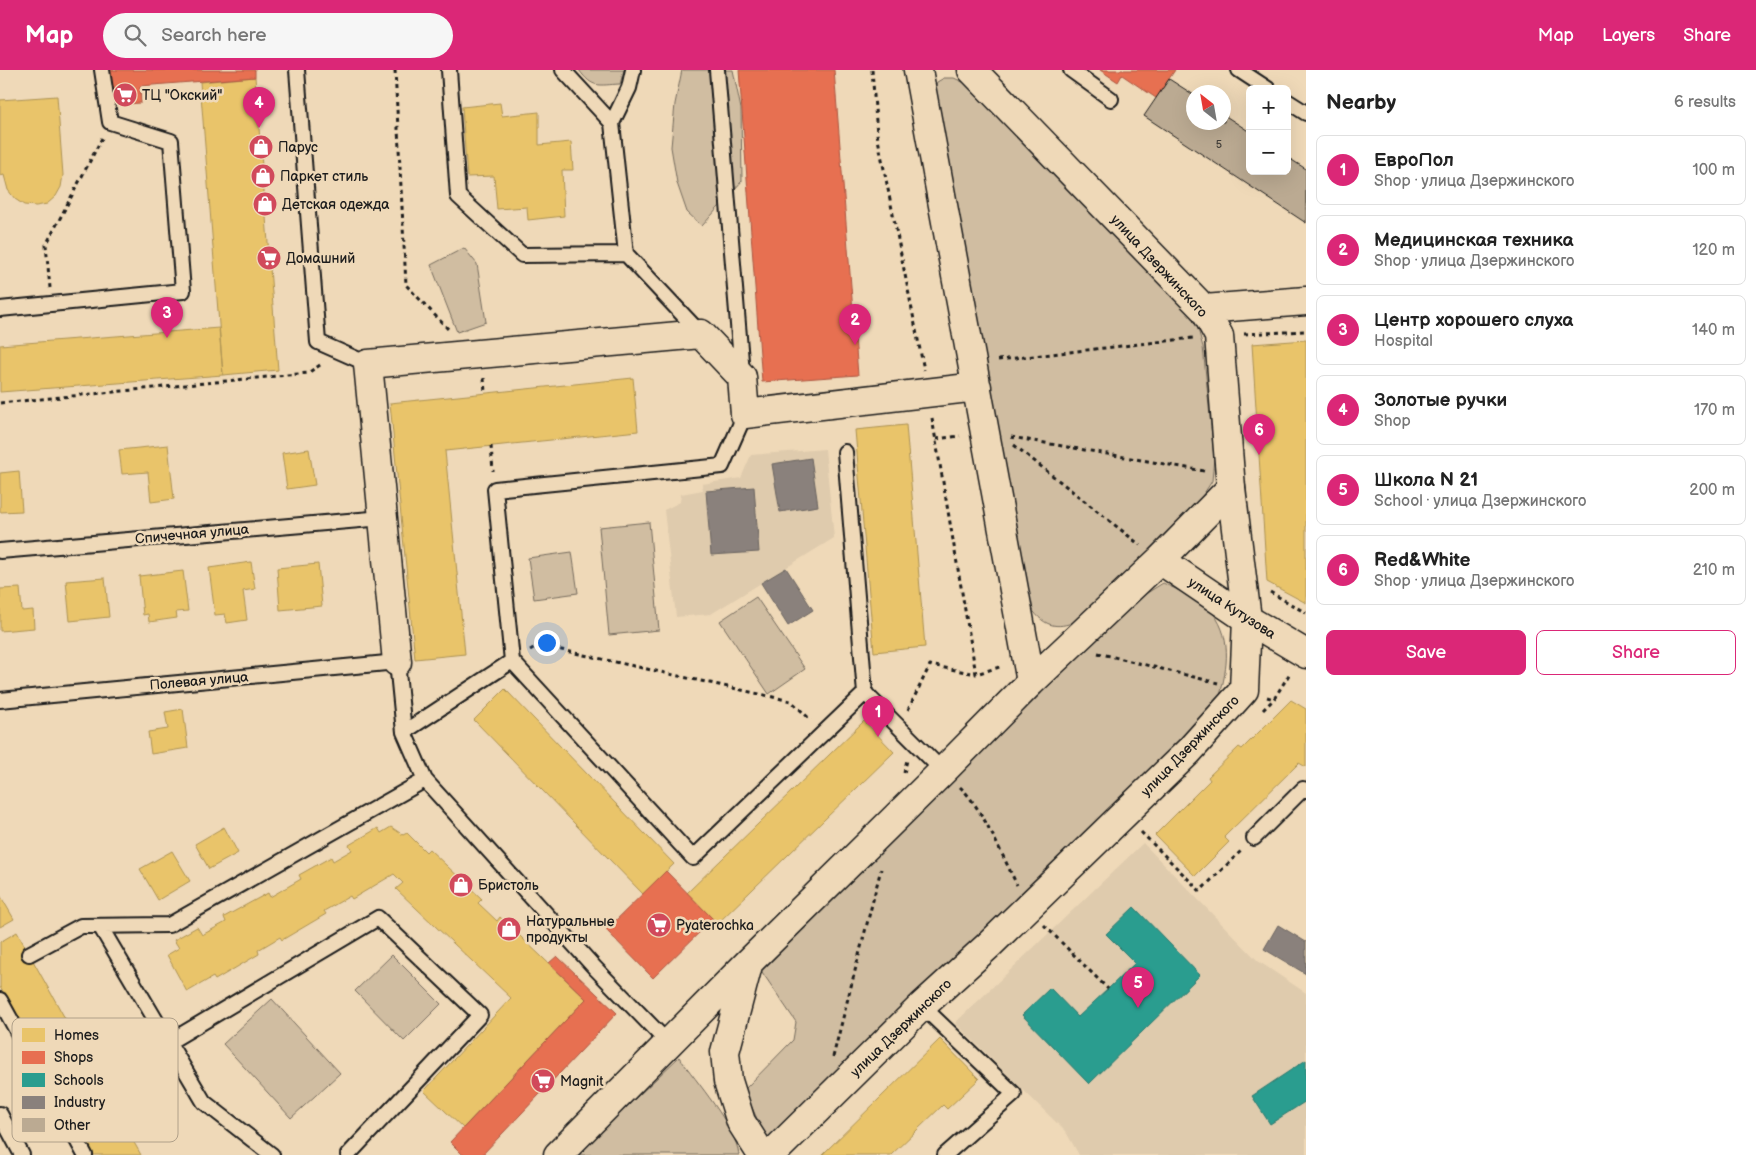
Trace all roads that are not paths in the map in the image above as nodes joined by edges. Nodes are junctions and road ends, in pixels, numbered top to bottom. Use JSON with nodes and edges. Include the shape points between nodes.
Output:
{"nodes":[{"id":1,"x":102,"y":70,"type":"edge"},
{"id":2,"x":297,"y":70,"type":"edge"},
{"id":3,"x":449,"y":70,"type":"edge"},
{"id":4,"x":562,"y":70,"type":"edge"},
{"id":5,"x":633,"y":70,"type":"edge"},
{"id":6,"x":716,"y":70,"type":"edge"},
{"id":7,"x":918,"y":70,"type":"edge"},
{"id":8,"x":972,"y":70,"type":"edge"},
{"id":9,"x":1071,"y":70,"type":"edge"},
{"id":10,"x":1239,"y":70,"type":"edge"},
{"id":11,"x":1262,"y":85,"type":"edge"},
{"id":12,"x":1111,"y":99,"type":"dead end"},
{"id":13,"x":1291,"y":104,"type":"edge"},
{"id":14,"x":1306,"y":113,"type":"edge"},
{"id":15,"x":612,"y":123,"type":"junction"},
{"id":16,"x":626,"y":254,"type":"junction"},
{"id":17,"x":1306,"y":301,"type":"edge"},
{"id":18,"x":0,"y":309,"type":"edge"},
{"id":19,"x":1204,"y":309,"type":"junction"},
{"id":20,"x":701,"y":334,"type":"junction"},
{"id":21,"x":368,"y":364,"type":"junction"},
{"id":22,"x":974,"y":375,"type":"junction"},
{"id":23,"x":742,"y":377,"type":"junction"},
{"id":24,"x":745,"y":414,"type":"junction"},
{"id":25,"x":845,"y":452,"type":"dead end"},
{"id":26,"x":1231,"y":482,"type":"junction"},
{"id":27,"x":383,"y":518,"type":"junction"},
{"id":28,"x":0,"y":551,"type":"edge"},
{"id":29,"x":1160,"y":560,"type":"junction"},
{"id":30,"x":1247,"y":619,"type":"junction"},
{"id":31,"x":1306,"y":654,"type":"edge"},
{"id":32,"x":512,"y":661,"type":"junction"},
{"id":33,"x":397,"y":662,"type":"junction"},
{"id":34,"x":1031,"y":682,"type":"junction"},
{"id":35,"x":865,"y":693,"type":"junction"},
{"id":36,"x":0,"y":700,"type":"edge"},
{"id":37,"x":404,"y":732,"type":"junction"},
{"id":38,"x":943,"y":771,"type":"junction"},
{"id":39,"x":425,"y":780,"type":"junction"},
{"id":40,"x":1306,"y":790,"type":"edge"},
{"id":41,"x":1254,"y":838,"type":"road end"},
{"id":42,"x":100,"y":926,"type":"junction"},
{"id":43,"x":29,"y":954,"type":"dead end"},
{"id":44,"x":748,"y":963,"type":"junction"},
{"id":45,"x":0,"y":1000,"type":"edge"},
{"id":46,"x":922,"y":1006,"type":"junction"},
{"id":47,"x":155,"y":1018,"type":"edge"},
{"id":48,"x":12,"y":1022,"type":"edge"},
{"id":49,"x":178,"y":1037,"type":"edge"},
{"id":50,"x":669,"y":1044,"type":"junction"},
{"id":51,"x":178,"y":1058,"type":"edge"},
{"id":52,"x":0,"y":1114,"type":"edge"},
{"id":53,"x":12,"y":1136,"type":"edge"},
{"id":54,"x":15,"y":1142,"type":"edge"},
{"id":55,"x":78,"y":1142,"type":"edge"},
{"id":56,"x":22,"y":1155,"type":"edge"},
{"id":57,"x":85,"y":1155,"type":"edge"},
{"id":58,"x":272,"y":1155,"type":"edge"},
{"id":59,"x":348,"y":1155,"type":"edge"},
{"id":60,"x":558,"y":1155,"type":"edge"},
{"id":61,"x":762,"y":1155,"type":"edge"},
{"id":62,"x":771,"y":1155,"type":"edge"},
{"id":63,"x":945,"y":1155,"type":"edge"}],
"edges":[{"from":1,"to":18,"type":"lane","via":[[110,122],[171,141],[183,291]]},
{"from":2,"to":21,"type":"lane","via":[[318,342]]},
{"from":3,"to":16,"type":"lane","via":[[458,196],[522,255]]},
{"from":4,"to":15,"type":"lane"},
{"from":5,"to":15,"type":"lane","via":[[629,88]]},
{"from":6,"to":23,"type":"lane"},
{"from":7,"to":22,"type":"street"},
{"from":8,"to":19,"type":"street","name":"улица Дзержинского"},
{"from":9,"to":12,"type":"lane"},
{"from":10,"to":11,"type":"lane"},
{"from":13,"to":14,"type":"lane"},
{"from":15,"to":16,"type":"lane"},
{"from":16,"to":20,"type":"lane"},
{"from":17,"to":19,"type":"street"},
{"from":19,"to":26,"type":"street","name":"улица Дзержинского","via":[[1218,336]]},
{"from":20,"to":21,"type":"street"},
{"from":20,"to":23,"type":"street"},
{"from":21,"to":27,"type":"street"},
{"from":22,"to":24,"type":"street"},
{"from":22,"to":34,"type":"street","via":[[993,434]]},
{"from":23,"to":24,"type":"street"},
{"from":24,"to":32,"type":"lane","via":[[722,466],[495,489]]},
{"from":25,"to":35,"type":"lane"},
{"from":26,"to":29,"type":"street"},
{"from":26,"to":30,"type":"street","name":"улица Дзержинского"},
{"from":27,"to":28,"type":"lane","name":"Спичечная улица"},
{"from":27,"to":33,"type":"street"},
{"from":29,"to":30,"type":"street","name":"улица Кутузова"},
{"from":29,"to":34,"type":"street"},
{"from":30,"to":31,"type":"street","name":"улица Кутузова"},
{"from":30,"to":46,"type":"street","name":"улица Дзержинского","via":[[1244,690],[1189,751]]},
{"from":32,"to":35,"type":"lane","via":[[694,858]]},
{"from":32,"to":37,"type":"lane"},
{"from":33,"to":36,"type":"lane","name":"Полевая улица"},
{"from":33,"to":37,"type":"lane"},
{"from":34,"to":38,"type":"street"},
{"from":35,"to":38,"type":"lane"},
{"from":37,"to":39,"type":"lane"},
{"from":38,"to":44,"type":"street"},
{"from":39,"to":42,"type":"lane","via":[[169,925]]},
{"from":39,"to":50,"type":"lane","via":[[595,968]]},
{"from":40,"to":41,"type":"lane","via":[[1303,788]]},
{"from":42,"to":43,"type":"lane","via":[[81,926]]},
{"from":42,"to":47,"type":"lane"},
{"from":44,"to":50,"type":"street"},
{"from":44,"to":61,"type":"street","via":[[725,1052],[728,1081],[741,1122]]},
{"from":45,"to":48,"type":"lane"},
{"from":46,"to":62,"type":"street","name":"улица Дзержинского"},
{"from":46,"to":63,"type":"lane","via":[[1014,1094]]},
{"from":49,"to":59,"type":"lane","via":[[378,918],[480,1016]]},
{"from":50,"to":60,"type":"street"},
{"from":51,"to":58,"type":"lane","via":[[204,1102]]},
{"from":52,"to":53,"type":"lane"},
{"from":54,"to":56,"type":"lane"},
{"from":55,"to":57,"type":"lane"}]}
